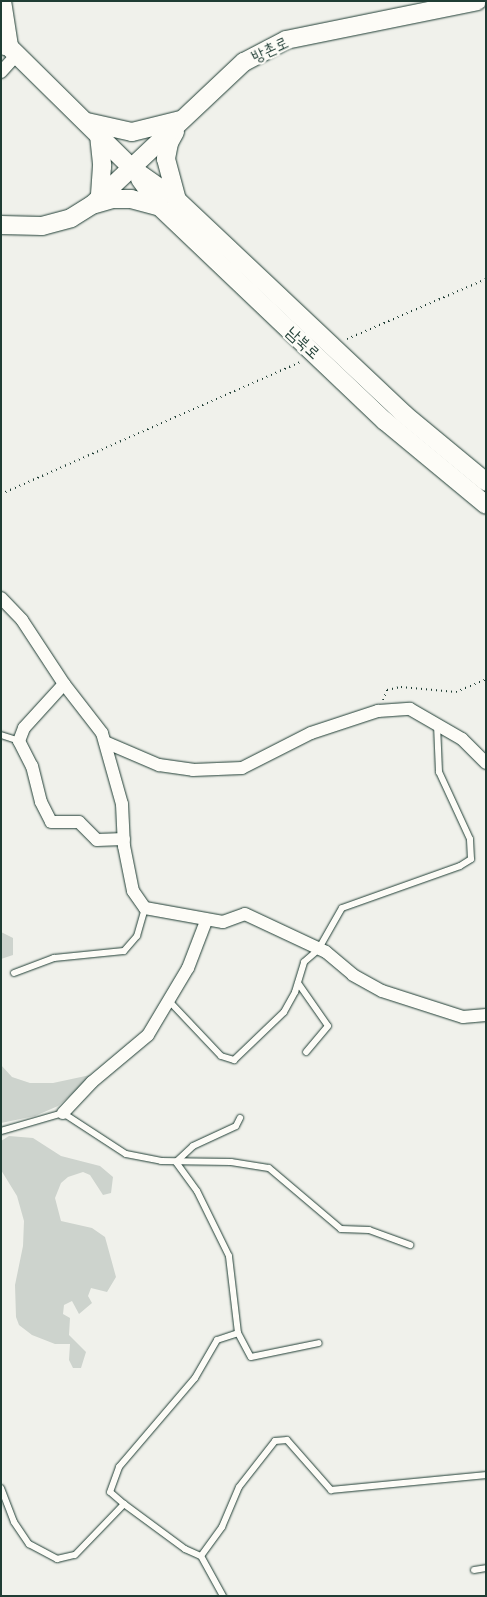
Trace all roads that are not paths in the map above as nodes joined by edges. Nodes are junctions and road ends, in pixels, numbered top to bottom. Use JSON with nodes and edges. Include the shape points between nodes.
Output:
{"nodes":[{"id":1,"x":2,"y":1,"type":"edge"},
{"id":2,"x":477,"y":1,"type":"edge"},
{"id":3,"x":7,"y":46,"type":"edge"},
{"id":4,"x":1,"y":72,"type":"edge"},
{"id":5,"x":184,"y":119,"type":"junction"},
{"id":6,"x":93,"y":128,"type":"junction"},
{"id":7,"x":133,"y":168,"type":"junction"},
{"id":8,"x":176,"y":200,"type":"junction"},
{"id":9,"x":96,"y":202,"type":"junction"},
{"id":10,"x":160,"y":207,"type":"junction"},
{"id":11,"x":1,"y":225,"type":"edge"},
{"id":12,"x":486,"y":482,"type":"edge"},
{"id":13,"x":486,"y":505,"type":"edge"},
{"id":14,"x":1,"y":598,"type":"edge"},
{"id":15,"x":64,"y":684,"type":"junction"},
{"id":16,"x":437,"y":722,"type":"junction"},
{"id":17,"x":1,"y":735,"type":"edge"},
{"id":18,"x":19,"y":740,"type":"junction"},
{"id":19,"x":106,"y":742,"type":"junction"},
{"id":20,"x":486,"y":763,"type":"edge"},
{"id":21,"x":124,"y":838,"type":"junction"},
{"id":22,"x":145,"y":908,"type":"junction"},
{"id":23,"x":206,"y":921,"type":"junction"},
{"id":24,"x":318,"y":950,"type":"junction"},
{"id":25,"x":14,"y":973,"type":"dead end"},
{"id":26,"x":298,"y":983,"type":"junction"},
{"id":27,"x":170,"y":1002,"type":"junction"},
{"id":28,"x":486,"y":1015,"type":"edge"},
{"id":29,"x":306,"y":1052,"type":"dead end"},
{"id":30,"x":63,"y":1113,"type":"junction"},
{"id":31,"x":240,"y":1118,"type":"dead end"},
{"id":32,"x":1,"y":1131,"type":"edge"},
{"id":33,"x":176,"y":1162,"type":"junction"},
{"id":34,"x":410,"y":1245,"type":"dead end"},
{"id":35,"x":238,"y":1333,"type":"junction"},
{"id":36,"x":319,"y":1343,"type":"dead end"},
{"id":37,"x":486,"y":1475,"type":"edge"},
{"id":38,"x":1,"y":1488,"type":"edge"},
{"id":39,"x":124,"y":1504,"type":"junction"},
{"id":40,"x":201,"y":1556,"type":"junction"},
{"id":41,"x":486,"y":1568,"type":"edge"},
{"id":42,"x":474,"y":1570,"type":"dead end"},
{"id":43,"x":223,"y":1596,"type":"edge"}],
"edges":[{"from":1,"to":3,"type":"main road"},
{"from":2,"to":5,"type":"main road","name":"방촌로","via":[[286,40],[244,62]]},
{"from":3,"to":4,"type":"street"},
{"from":3,"to":6,"type":"main road","name":"남북로"},
{"from":5,"to":6,"type":"main road","via":[[132,132]]},
{"from":5,"to":7,"type":"main road","name":"방촌로"},
{"from":5,"to":8,"type":"main road","via":[[169,143],[166,159]]},
{"from":6,"to":7,"type":"main road","name":"남북로"},
{"from":6,"to":9,"type":"main road","via":[[102,166]]},
{"from":7,"to":8,"type":"main road","name":"남북로"},
{"from":7,"to":9,"type":"main road","name":"방촌로"},
{"from":7,"to":10,"type":"main road","name":"남북로"},
{"from":8,"to":12,"type":"main road","name":"남북로","via":[[405,415]]},
{"from":9,"to":10,"type":"main road","via":[[131,199]]},
{"from":9,"to":11,"type":"main road","via":[[71,218],[42,226]]},
{"from":10,"to":13,"type":"main road","name":"남북로","via":[[385,421]]},
{"from":14,"to":15,"type":"street","via":[[22,620]]},
{"from":15,"to":18,"type":"street","via":[[24,728]]},
{"from":15,"to":19,"type":"street","via":[[102,732]]},
{"from":16,"to":19,"type":"street","via":[[410,708],[378,711],[311,733],[242,768],[193,770],[159,765]]},
{"from":16,"to":20,"type":"street","via":[[462,739]]},
{"from":16,"to":24,"type":"lane","via":[[439,772],[470,839],[471,859],[460,866],[342,908]]},
{"from":17,"to":18,"type":"lane"},
{"from":18,"to":21,"type":"street","via":[[32,766],[40,802],[51,822],[79,822],[97,840]]},
{"from":19,"to":21,"type":"street","via":[[122,804]]},
{"from":21,"to":22,"type":"street","via":[[133,891]]},
{"from":22,"to":23,"type":"street","via":[[190,914]]},
{"from":22,"to":25,"type":"lane","via":[[137,936],[124,951],[54,958]]},
{"from":23,"to":24,"type":"street","via":[[222,922],[244,914]]},
{"from":23,"to":27,"type":"street","via":[[188,968]]},
{"from":24,"to":26,"type":"lane","via":[[304,962]]},
{"from":24,"to":28,"type":"street","via":[[326,952],[353,975],[382,991],[463,1017]]},
{"from":26,"to":27,"type":"lane","via":[[284,1012],[234,1060],[221,1056]]},
{"from":26,"to":29,"type":"lane","via":[[328,1026]]},
{"from":27,"to":30,"type":"street","via":[[148,1035],[92,1082]]},
{"from":30,"to":32,"type":"lane"},
{"from":30,"to":33,"type":"lane","via":[[126,1154]]},
{"from":31,"to":33,"type":"lane","via":[[236,1126],[193,1146]]},
{"from":33,"to":34,"type":"lane","via":[[231,1162],[269,1168],[341,1229],[369,1230]]},
{"from":33,"to":35,"type":"lane","via":[[197,1191],[229,1256]]},
{"from":35,"to":36,"type":"lane","via":[[251,1357]]},
{"from":35,"to":39,"type":"lane","via":[[217,1340],[195,1378],[118,1467],[110,1492]]},
{"from":37,"to":40,"type":"lane","via":[[331,1490],[287,1440],[275,1441],[238,1487],[222,1527]]},
{"from":38,"to":39,"type":"lane","via":[[14,1522],[29,1544],[57,1559],[76,1555]]},
{"from":39,"to":40,"type":"lane","via":[[185,1549]]},
{"from":40,"to":43,"type":"lane"},
{"from":41,"to":42,"type":"lane"}]}
